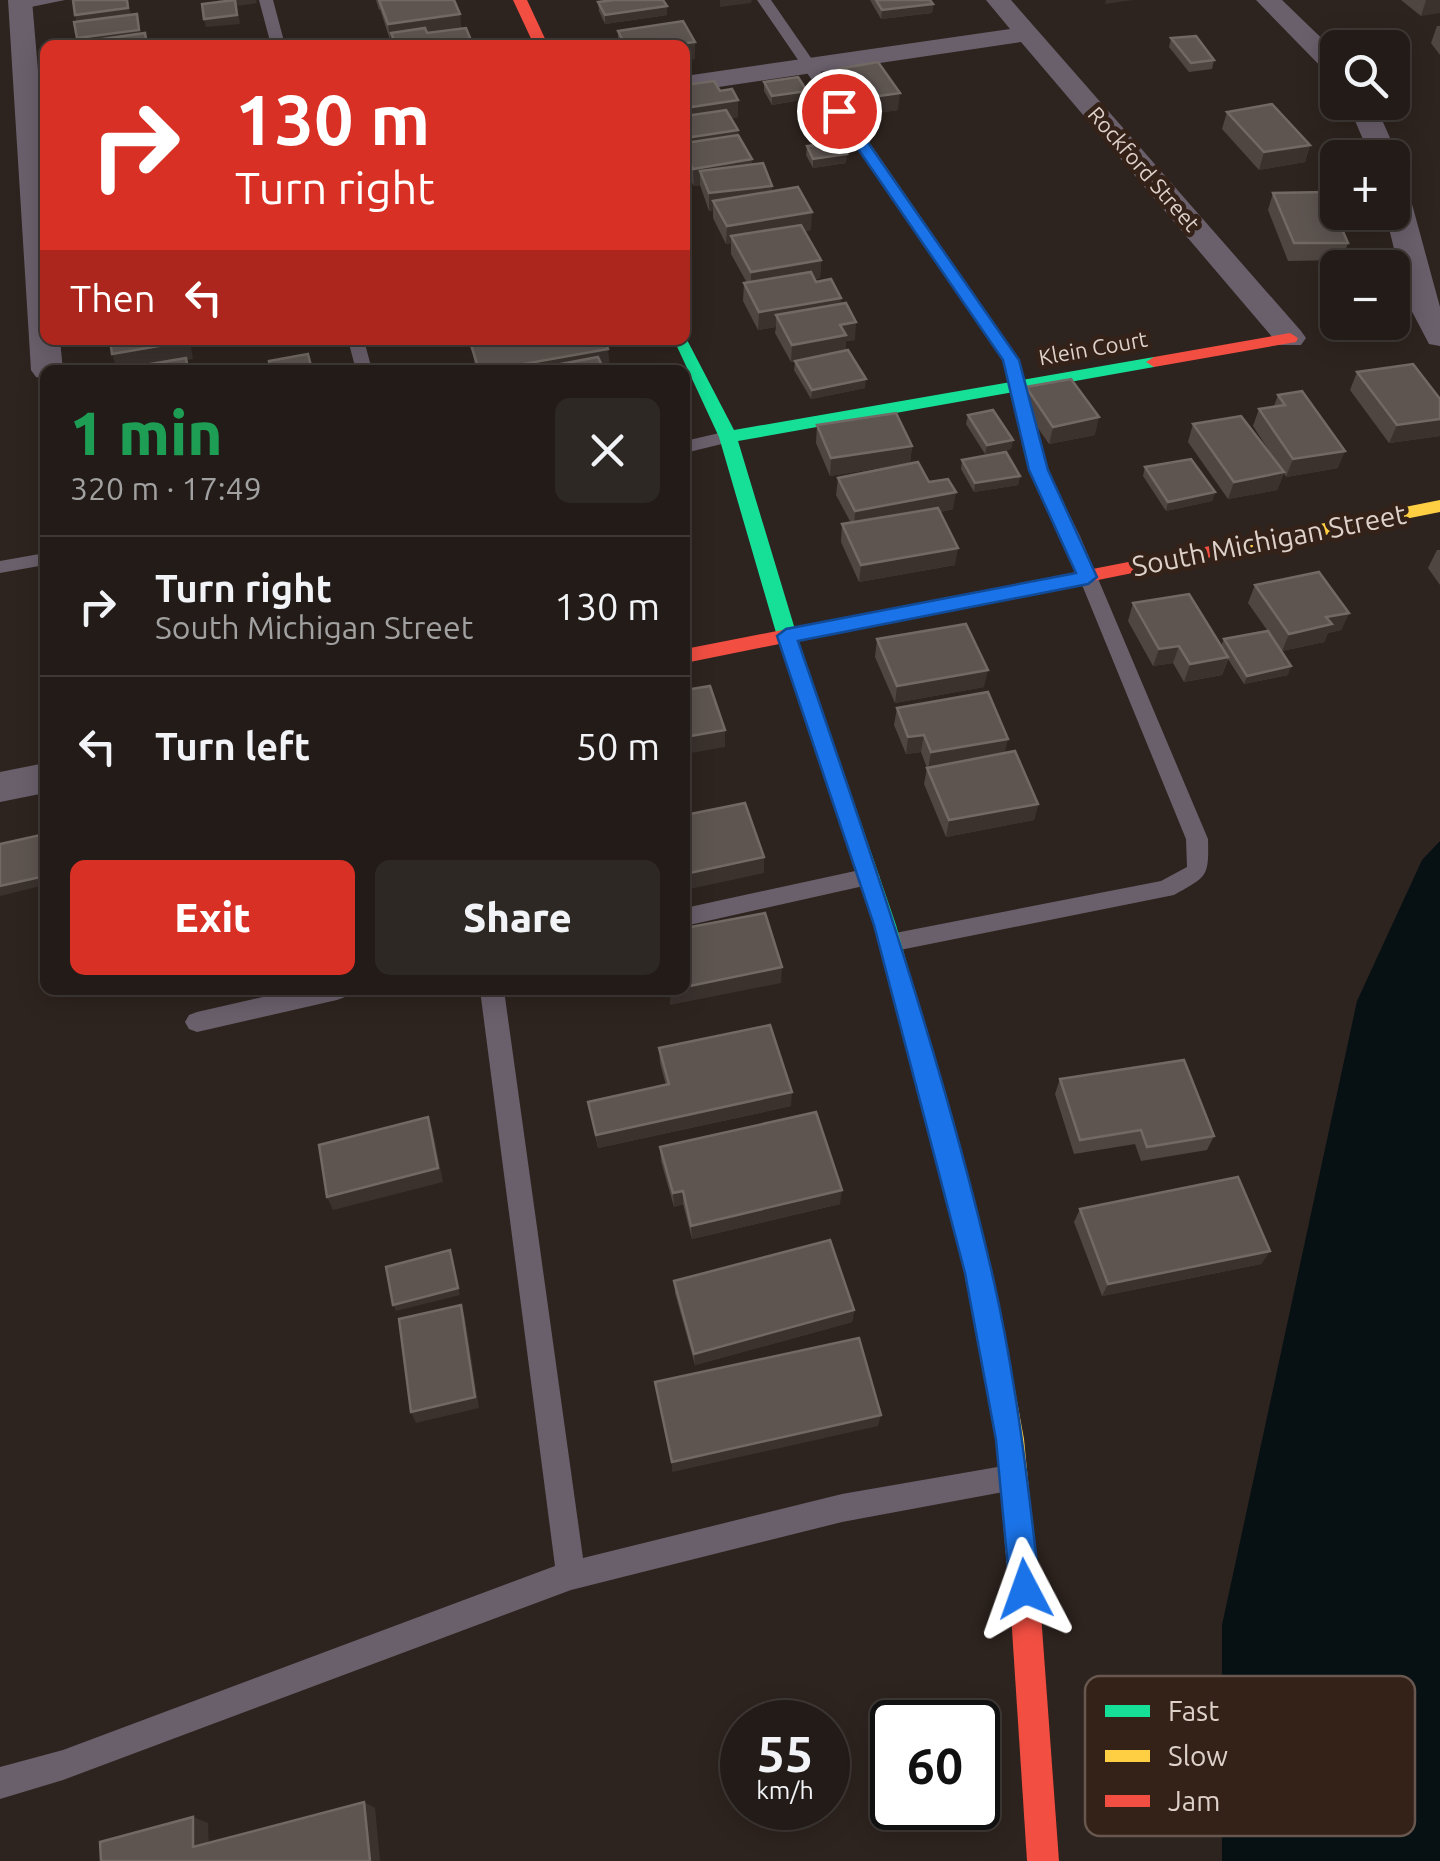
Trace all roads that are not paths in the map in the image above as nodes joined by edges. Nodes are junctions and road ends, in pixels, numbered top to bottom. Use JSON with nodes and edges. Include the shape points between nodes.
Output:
{"nodes":[{"id":1,"x":58,"y":0,"type":"edge"},
{"id":2,"x":266,"y":0,"type":"edge"},
{"id":3,"x":520,"y":0,"type":"edge"},
{"id":4,"x":764,"y":0,"type":"edge"},
{"id":5,"x":998,"y":0,"type":"edge"},
{"id":6,"x":1268,"y":0,"type":"edge"},
{"id":7,"x":21,"y":2,"type":"edge"},
{"id":8,"x":1027,"y":34,"type":"junction"},
{"id":9,"x":277,"y":40,"type":"edge"},
{"id":10,"x":539,"y":40,"type":"edge"},
{"id":11,"x":1320,"y":51,"type":"edge"},
{"id":12,"x":808,"y":66,"type":"junction"},
{"id":13,"x":690,"y":83,"type":"edge"},
{"id":14,"x":40,"y":190,"type":"edge"},
{"id":15,"x":1404,"y":230,"type":"edge"},
{"id":16,"x":1440,"y":337,"type":"edge"},
{"id":17,"x":1290,"y":338,"type":"joint"},
{"id":18,"x":684,"y":345,"type":"edge"},
{"id":19,"x":1016,"y":388,"type":"junction"},
{"id":20,"x":728,"y":437,"type":"junction"},
{"id":21,"x":690,"y":446,"type":"edge"},
{"id":22,"x":1440,"y":506,"type":"edge"},
{"id":23,"x":40,"y":560,"type":"edge"},
{"id":24,"x":0,"y":567,"type":"edge"},
{"id":25,"x":1088,"y":577,"type":"junction"},
{"id":26,"x":786,"y":636,"type":"junction"},
{"id":27,"x":690,"y":655,"type":"edge"},
{"id":28,"x":40,"y":779,"type":"edge"},
{"id":29,"x":0,"y":787,"type":"edge"},
{"id":30,"x":869,"y":877,"type":"junction"},
{"id":31,"x":690,"y":917,"type":"edge"},
{"id":32,"x":890,"y":943,"type":"junction"},
{"id":33,"x":314,"y":995,"type":"edge"},
{"id":34,"x":493,"y":995,"type":"edge"},
{"id":35,"x":197,"y":1022,"type":"dead end"},
{"id":36,"x":1015,"y":1478,"type":"junction"},
{"id":37,"x":571,"y":1575,"type":"junction"},
{"id":38,"x":0,"y":1783,"type":"edge"},
{"id":39,"x":1043,"y":1861,"type":"edge"}],
"edges":[{"from":1,"to":7,"type":"lane"},
{"from":2,"to":9,"type":"lane"},
{"from":3,"to":10,"type":"main road"},
{"from":4,"to":12,"type":"lane"},
{"from":5,"to":8,"type":"street","name":"Rockford Street"},
{"from":6,"to":11,"type":"street"},
{"from":7,"to":14,"type":"street"},
{"from":8,"to":12,"type":"street"},
{"from":8,"to":17,"type":"street","name":"Rockford Street"},
{"from":12,"to":13,"type":"street"},
{"from":12,"to":19,"type":"lane","via":[[1011,360]]},
{"from":15,"to":16,"type":"street","via":[[1422,302]]},
{"from":17,"to":19,"type":"main road","name":"Klein Court"},
{"from":18,"to":20,"type":"main road"},
{"from":19,"to":20,"type":"main road","name":"Klein Court"},
{"from":19,"to":25,"type":"lane","via":[[1038,470]]},
{"from":20,"to":21,"type":"lane"},
{"from":20,"to":26,"type":"main road"},
{"from":22,"to":25,"type":"main road","name":"South Michigan Street"},
{"from":23,"to":24,"type":"lane"},
{"from":25,"to":26,"type":"main road","name":"South Michigan Street"},
{"from":25,"to":32,"type":"lane","via":[[1197,839],[1198,871],[1166,889]]},
{"from":26,"to":27,"type":"main road","name":"South Michigan Street"},
{"from":26,"to":30,"type":"main road"},
{"from":28,"to":29,"type":"street"},
{"from":30,"to":31,"type":"lane"},
{"from":30,"to":32,"type":"main road"},
{"from":32,"to":36,"type":"main road","via":[[986,1304]]},
{"from":33,"to":35,"type":"lane"},
{"from":34,"to":37,"type":"lane"},
{"from":36,"to":37,"type":"lane","via":[[842,1508]]},
{"from":36,"to":39,"type":"main road"},
{"from":37,"to":38,"type":"lane"}]}
